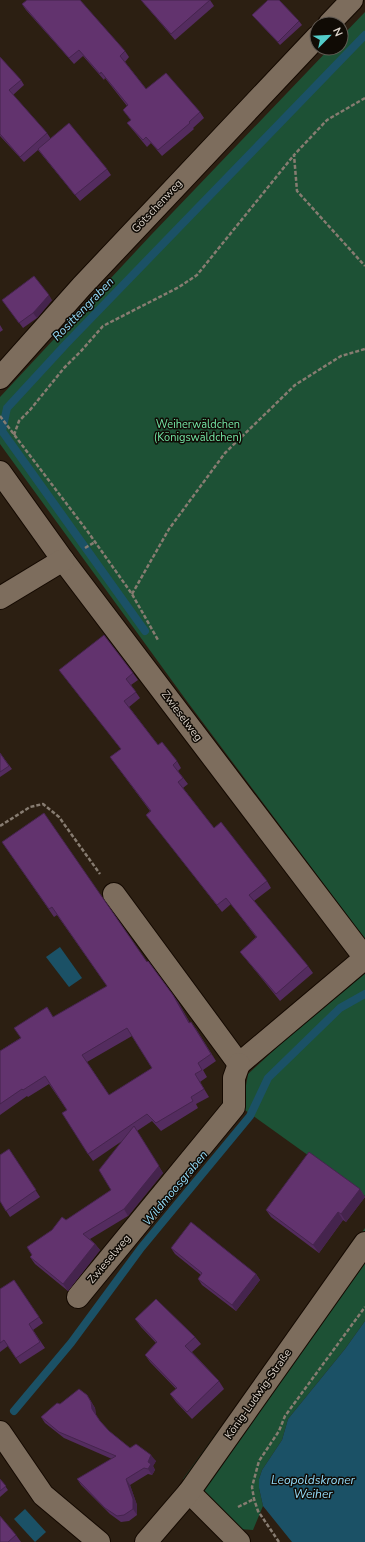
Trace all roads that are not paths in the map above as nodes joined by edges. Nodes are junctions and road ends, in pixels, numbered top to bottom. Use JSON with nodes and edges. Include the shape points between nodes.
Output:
{"nodes":[{"id":1,"x":352,"y":0,"type":"edge"},
{"id":2,"x":337,"y":16,"type":"edge"},
{"id":3,"x":309,"y":45,"type":"edge"},
{"id":4,"x":0,"y":378,"type":"edge"},
{"id":5,"x":0,"y":472,"type":"edge"},
{"id":6,"x":63,"y":560,"type":"junction"},
{"id":7,"x":0,"y":598,"type":"edge"},
{"id":8,"x":114,"y":894,"type":"road end"},
{"id":9,"x":239,"y":1064,"type":"junction"},
{"id":10,"x":365,"y":1243,"type":"edge"},
{"id":11,"x":78,"y":1297,"type":"dead end"},
{"id":12,"x":0,"y":1432,"type":"edge"},
{"id":13,"x":189,"y":1492,"type":"junction"},
{"id":14,"x":99,"y":1542,"type":"edge"},
{"id":15,"x":146,"y":1542,"type":"edge"},
{"id":16,"x":239,"y":1542,"type":"edge"}],
"edges":[{"from":1,"to":2,"type":"street"},
{"from":3,"to":4,"type":"street","name":"Götschenweg","via":[[82,286]]},
{"from":5,"to":6,"type":"street","name":"Zwieselweg"},
{"from":6,"to":7,"type":"street"},
{"from":6,"to":9,"type":"street","name":"Zwieselweg","via":[[365,958]]},
{"from":8,"to":9,"type":"street"},
{"from":9,"to":11,"type":"street","name":"Zwieselweg","via":[[234,1078],[234,1107]]},
{"from":10,"to":13,"type":"street","name":"König-Ludwig-Straße"},
{"from":12,"to":14,"type":"street","via":[[43,1495]]},
{"from":13,"to":15,"type":"street","name":"König-Ludwig-Straße"},
{"from":13,"to":16,"type":"street"}]}
